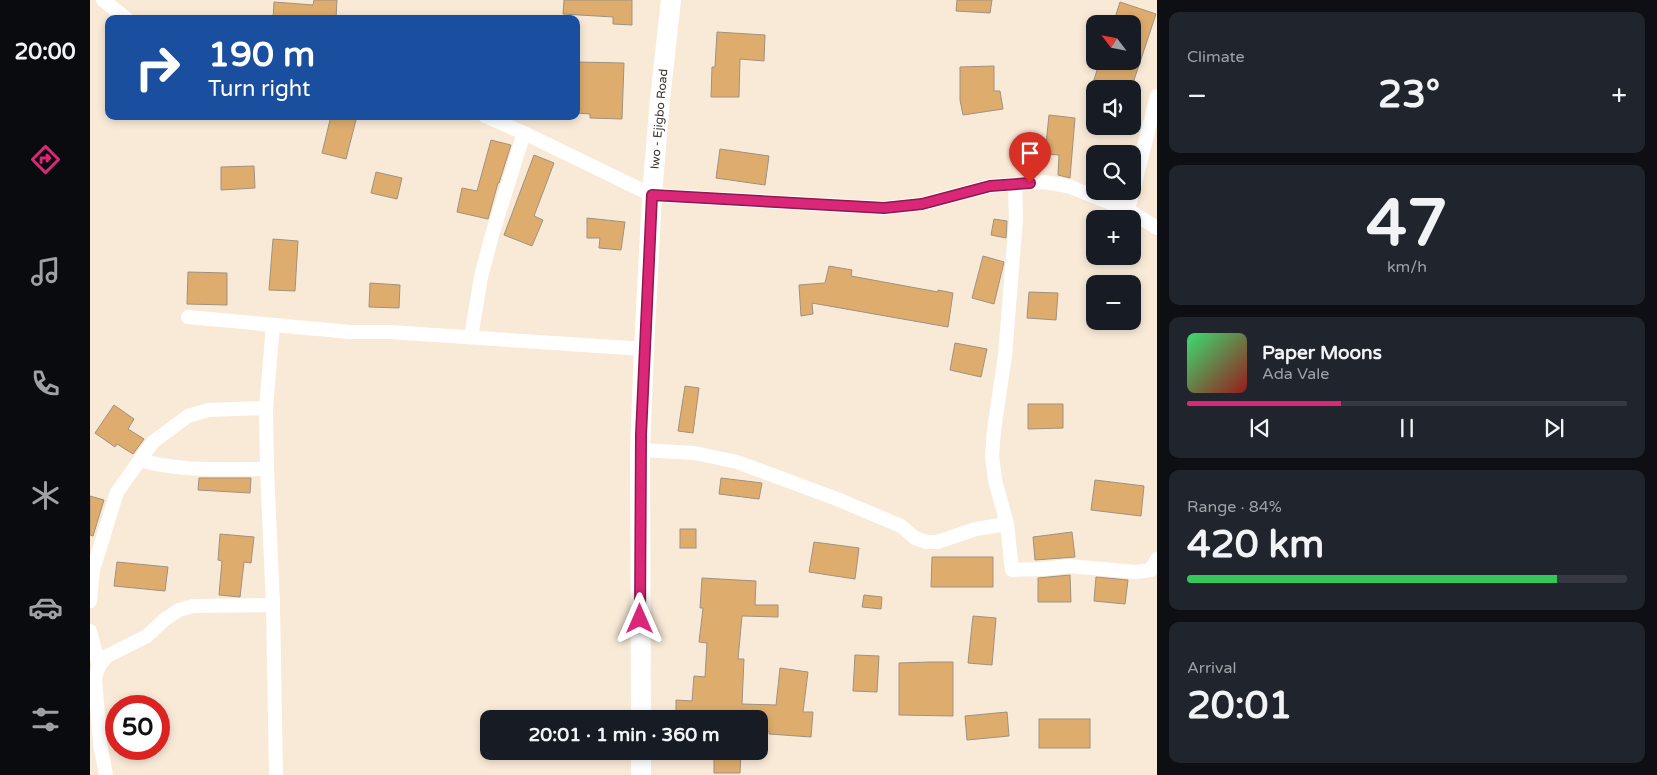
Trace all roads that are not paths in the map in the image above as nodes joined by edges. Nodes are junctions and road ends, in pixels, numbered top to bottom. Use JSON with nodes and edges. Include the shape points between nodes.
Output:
{"nodes":[{"id":1,"x":103,"y":0,"type":"edge"},
{"id":2,"x":671,"y":0,"type":"edge"},
{"id":3,"x":122,"y":15,"type":"edge"},
{"id":4,"x":1157,"y":96,"type":"edge"},
{"id":5,"x":494,"y":120,"type":"edge"},
{"id":6,"x":524,"y":133,"type":"junction"},
{"id":7,"x":1015,"y":184,"type":"junction"},
{"id":8,"x":652,"y":195,"type":"junction"},
{"id":9,"x":1128,"y":210,"type":"joint"},
{"id":10,"x":1141,"y":218,"type":"edge"},
{"id":11,"x":1157,"y":228,"type":"edge"},
{"id":12,"x":188,"y":318,"type":"dead end"},
{"id":13,"x":273,"y":326,"type":"junction"},
{"id":14,"x":470,"y":337,"type":"junction"},
{"id":15,"x":644,"y":350,"type":"junction"},
{"id":16,"x":266,"y":408,"type":"junction"},
{"id":17,"x":640,"y":450,"type":"junction"},
{"id":18,"x":140,"y":460,"type":"junction"},
{"id":19,"x":267,"y":469,"type":"junction"},
{"id":20,"x":1007,"y":524,"type":"junction"},
{"id":21,"x":1157,"y":559,"type":"edge"},
{"id":22,"x":90,"y":601,"type":"edge"},
{"id":23,"x":273,"y":605,"type":"junction"},
{"id":24,"x":90,"y":631,"type":"edge"},
{"id":25,"x":99,"y":666,"type":"junction"},
{"id":26,"x":641,"y":710,"type":"edge"},
{"id":27,"x":641,"y":760,"type":"edge"},
{"id":28,"x":106,"y":775,"type":"edge"},
{"id":29,"x":276,"y":775,"type":"edge"},
{"id":30,"x":641,"y":775,"type":"edge"}],
"edges":[{"from":1,"to":3,"type":"street"},
{"from":2,"to":8,"type":"main road","name":"Iwo - Ejigbo Road"},
{"from":4,"to":9,"type":"street"},
{"from":5,"to":6,"type":"street"},
{"from":6,"to":8,"type":"street"},
{"from":6,"to":14,"type":"street","via":[[481,277]]},
{"from":7,"to":8,"type":"street","via":[[990,186],[922,204],[884,208]]},
{"from":7,"to":9,"type":"street","via":[[1044,182],[1068,186]]},
{"from":7,"to":20,"type":"street","via":[[1016,220],[1005,356],[992,456]]},
{"from":8,"to":15,"type":"main road","name":"Iwo - Ejigbo Road"},
{"from":10,"to":11,"type":"street"},
{"from":12,"to":13,"type":"street"},
{"from":13,"to":14,"type":"street"},
{"from":13,"to":16,"type":"street"},
{"from":14,"to":15,"type":"street"},
{"from":15,"to":17,"type":"main road","name":"Iwo - Ejigbo Road"},
{"from":16,"to":18,"type":"street","via":[[208,410],[188,416],[154,442]]},
{"from":16,"to":19,"type":"street"},
{"from":17,"to":20,"type":"street","via":[[695,452],[736,462],[837,499],[901,526],[915,538],[927,542]]},
{"from":17,"to":26,"type":"main road","name":"Iwo - Ejigbo Road"},
{"from":18,"to":19,"type":"street","via":[[178,468]]},
{"from":18,"to":22,"type":"street","via":[[117,492],[93,570]]},
{"from":19,"to":23,"type":"street"},
{"from":20,"to":21,"type":"street","via":[[1012,570],[1069,566],[1136,572],[1151,570]]},
{"from":23,"to":25,"type":"street","via":[[192,606],[179,610],[147,636],[107,656]]},
{"from":23,"to":29,"type":"street"},
{"from":24,"to":25,"type":"street"},
{"from":25,"to":28,"type":"street","via":[[95,695]]},
{"from":27,"to":30,"type":"main road"}]}
